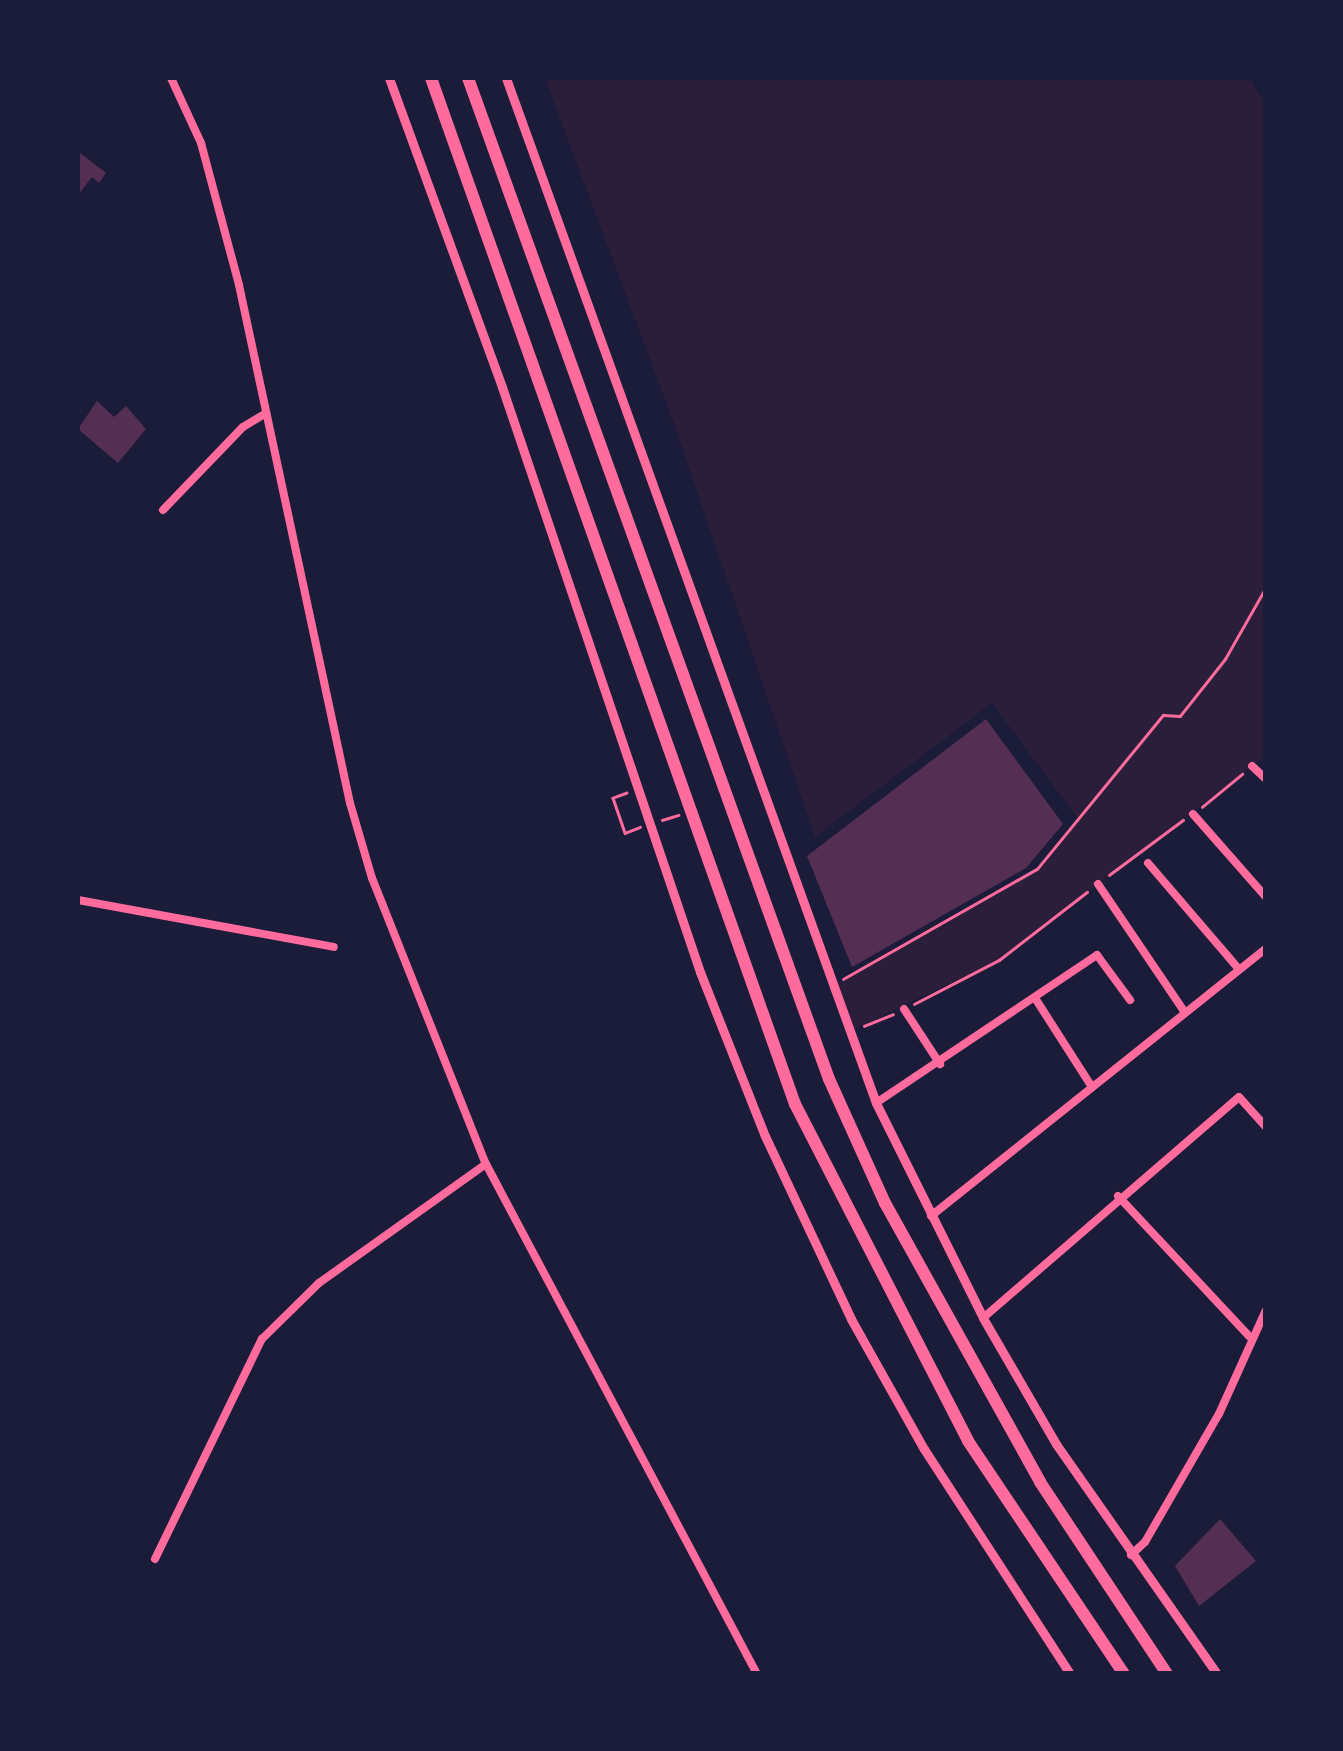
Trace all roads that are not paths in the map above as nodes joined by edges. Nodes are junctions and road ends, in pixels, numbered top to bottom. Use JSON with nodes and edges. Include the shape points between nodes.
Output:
{"nodes":[{"id":1,"x":172,"y":78,"type":"edge"},
{"id":2,"x":389,"y":78,"type":"edge"},
{"id":3,"x":431,"y":78,"type":"edge"},
{"id":4,"x":468,"y":78,"type":"edge"},
{"id":5,"x":506,"y":78,"type":"edge"},
{"id":6,"x":266,"y":413,"type":"junction"},
{"id":7,"x":163,"y":510,"type":"dead end"},
{"id":8,"x":1252,"y":766,"type":"road end"},
{"id":9,"x":1266,"y":779,"type":"edge"},
{"id":10,"x":1192,"y":814,"type":"road end"},
{"id":11,"x":1148,"y":863,"type":"dead end"},
{"id":12,"x":1098,"y":884,"type":"road end"},
{"id":13,"x":1266,"y":897,"type":"edge"},
{"id":14,"x":78,"y":900,"type":"edge"},
{"id":15,"x":334,"y":948,"type":"dead end"},
{"id":16,"x":1266,"y":950,"type":"edge"},
{"id":17,"x":1238,"y":968,"type":"junction"},
{"id":18,"x":1035,"y":998,"type":"junction"},
{"id":19,"x":1130,"y":1000,"type":"dead end"},
{"id":20,"x":904,"y":1010,"type":"road end"},
{"id":21,"x":1184,"y":1011,"type":"junction"},
{"id":22,"x":940,"y":1064,"type":"junction"},
{"id":23,"x":1090,"y":1084,"type":"junction"},
{"id":24,"x":876,"y":1102,"type":"junction"},
{"id":25,"x":1266,"y":1127,"type":"edge"},
{"id":26,"x":486,"y":1164,"type":"junction"},
{"id":27,"x":1118,"y":1196,"type":"junction"},
{"id":28,"x":931,"y":1216,"type":"junction"},
{"id":29,"x":1266,"y":1310,"type":"edge"},
{"id":30,"x":983,"y":1318,"type":"junction"},
{"id":31,"x":1250,"y":1336,"type":"junction"},
{"id":32,"x":1131,"y":1555,"type":"junction"},
{"id":33,"x":155,"y":1559,"type":"dead end"},
{"id":34,"x":757,"y":1674,"type":"edge"},
{"id":35,"x":1070,"y":1674,"type":"edge"},
{"id":36,"x":1124,"y":1674,"type":"edge"},
{"id":37,"x":1168,"y":1674,"type":"edge"},
{"id":38,"x":1217,"y":1674,"type":"edge"}],
"edges":[{"from":1,"to":6,"type":"street","via":[[217,196]]},
{"from":2,"to":35,"type":"street","via":[[502,387],[700,972],[765,1136],[924,1450]]},
{"from":3,"to":36,"type":"highway","via":[[794,1104],[948,1407]]},
{"from":4,"to":37,"type":"highway","via":[[829,1079],[885,1203],[1040,1482]]},
{"from":5,"to":24,"type":"street","via":[[829,988]]},
{"from":6,"to":7,"type":"street","via":[[243,427]]},
{"from":6,"to":26,"type":"street","via":[[356,822]]},
{"from":8,"to":9,"type":"street"},
{"from":10,"to":13,"type":"street"},
{"from":11,"to":17,"type":"street"},
{"from":12,"to":21,"type":"street"},
{"from":14,"to":15,"type":"street"},
{"from":16,"to":17,"type":"street"},
{"from":17,"to":21,"type":"street"},
{"from":18,"to":19,"type":"street","via":[[1097,955]]},
{"from":18,"to":22,"type":"street"},
{"from":18,"to":23,"type":"street"},
{"from":20,"to":22,"type":"street"},
{"from":21,"to":23,"type":"street"},
{"from":22,"to":24,"type":"street"},
{"from":23,"to":28,"type":"street"},
{"from":24,"to":28,"type":"street"},
{"from":25,"to":27,"type":"street","via":[[1239,1096]]},
{"from":26,"to":33,"type":"street","via":[[318,1283],[262,1339]]},
{"from":26,"to":34,"type":"street"},
{"from":27,"to":30,"type":"street"},
{"from":27,"to":31,"type":"street"},
{"from":28,"to":30,"type":"street"},
{"from":29,"to":31,"type":"street"},
{"from":30,"to":32,"type":"street"},
{"from":31,"to":32,"type":"street","via":[[1219,1414],[1146,1542]]},
{"from":32,"to":38,"type":"street"}]}
